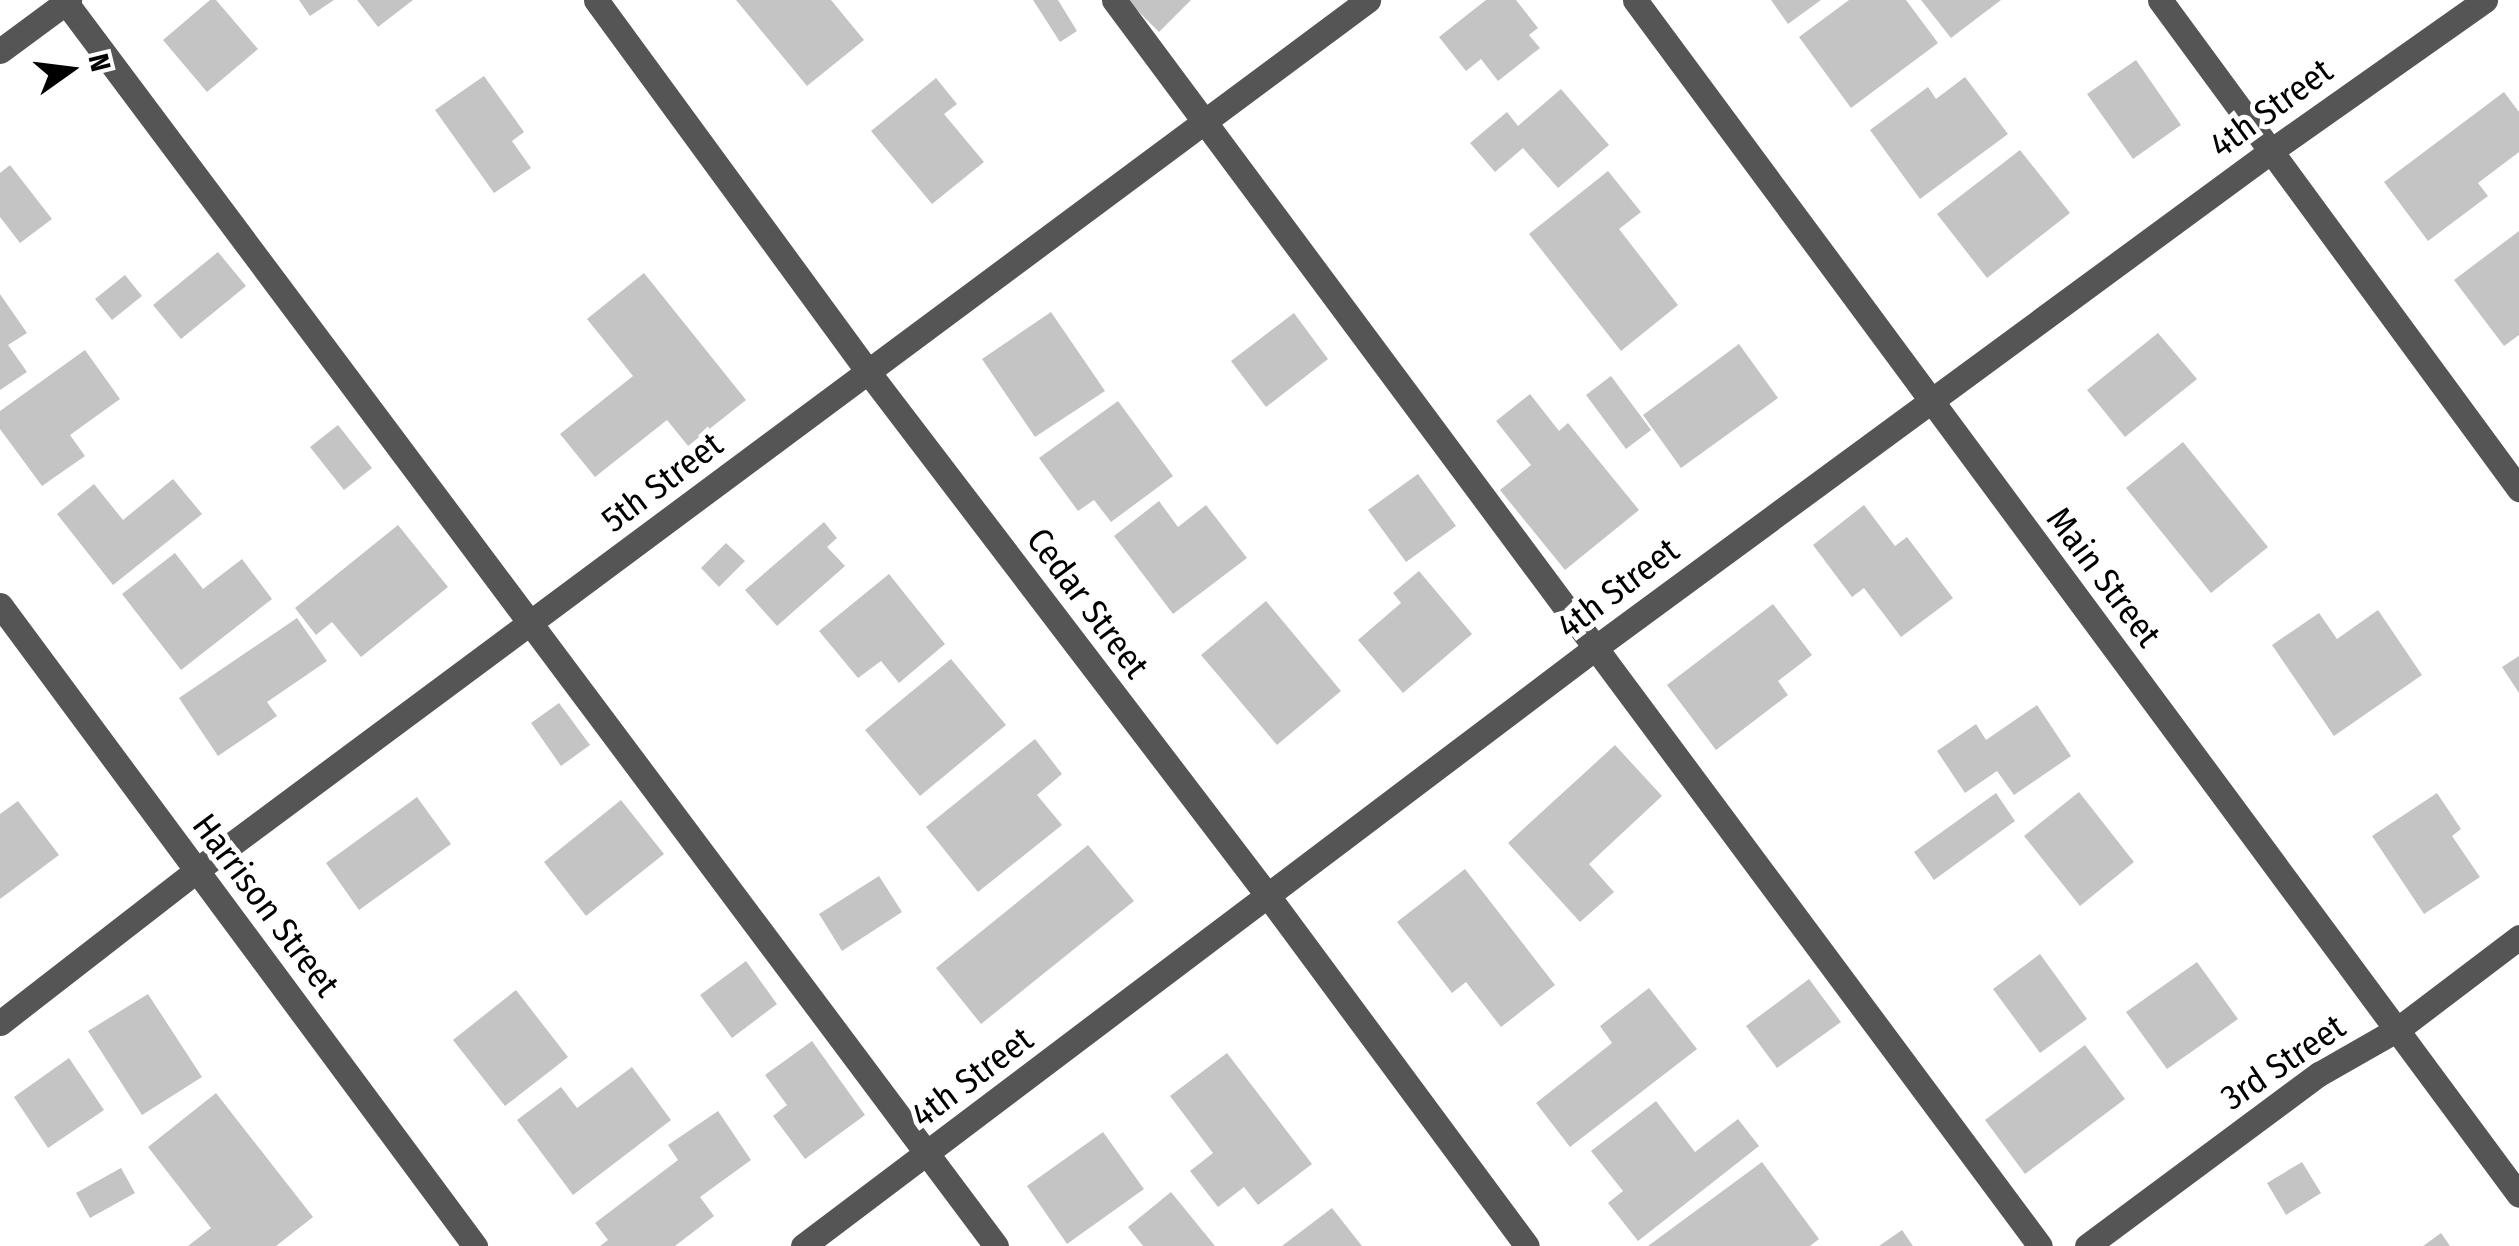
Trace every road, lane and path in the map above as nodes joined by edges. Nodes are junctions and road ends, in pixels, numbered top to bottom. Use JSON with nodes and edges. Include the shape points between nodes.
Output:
{"nodes":[{"id":1,"x":596,"y":0,"type":"edge"},
{"id":2,"x":1114,"y":0,"type":"edge"},
{"id":3,"x":1368,"y":0,"type":"edge"},
{"id":4,"x":1635,"y":0,"type":"edge"},
{"id":5,"x":2160,"y":0,"type":"edge"},
{"id":6,"x":2485,"y":0,"type":"edge"},
{"id":7,"x":66,"y":1,"type":"edge"},
{"id":8,"x":0,"y":52,"type":"edge"},
{"id":9,"x":1204,"y":122,"type":"junction"},
{"id":10,"x":2271,"y":151,"type":"junction"},
{"id":11,"x":868,"y":373,"type":"junction"},
{"id":12,"x":1930,"y":401,"type":"junction"},
{"id":13,"x":2519,"y":489,"type":"edge"},
{"id":14,"x":0,"y":605,"type":"edge"},
{"id":15,"x":531,"y":624,"type":"junction"},
{"id":16,"x":1595,"y":648,"type":"junction"},
{"id":17,"x":196,"y":870,"type":"junction"},
{"id":18,"x":1268,"y":896,"type":"junction"},
{"id":19,"x":2519,"y":938,"type":"edge"},
{"id":20,"x":0,"y":1022,"type":"edge"},
{"id":21,"x":2398,"y":1029,"type":"junction"},
{"id":22,"x":928,"y":1155,"type":"junction"},
{"id":23,"x":2519,"y":1195,"type":"edge"},
{"id":24,"x":474,"y":1246,"type":"edge"},
{"id":25,"x":803,"y":1246,"type":"edge"},
{"id":26,"x":996,"y":1246,"type":"edge"},
{"id":27,"x":1527,"y":1246,"type":"edge"},
{"id":28,"x":2040,"y":1246,"type":"edge"},
{"id":29,"x":2087,"y":1246,"type":"edge"}],
"edges":[{"from":1,"to":11,"type":"street","name":"Cedar Street"},
{"from":2,"to":9,"type":"street"},
{"from":3,"to":9,"type":"street","name":"5th Street"},
{"from":4,"to":12,"type":"street","name":"Main Street"},
{"from":5,"to":10,"type":"street"},
{"from":6,"to":10,"type":"street","name":"4th Street"},
{"from":7,"to":8,"type":"street"},
{"from":7,"to":15,"type":"street"},
{"from":9,"to":11,"type":"street","name":"5th Street"},
{"from":9,"to":16,"type":"street"},
{"from":10,"to":12,"type":"street","name":"4th Street"},
{"from":10,"to":13,"type":"street"},
{"from":11,"to":15,"type":"street","name":"5th Street"},
{"from":11,"to":18,"type":"street","name":"Cedar Street"},
{"from":12,"to":16,"type":"street","name":"4th Street"},
{"from":12,"to":21,"type":"street","name":"Main Street"},
{"from":14,"to":17,"type":"street","name":"Harrison Street"},
{"from":15,"to":17,"type":"street","name":"5th Street"},
{"from":15,"to":22,"type":"street"},
{"from":16,"to":18,"type":"street","name":"4th Street"},
{"from":16,"to":28,"type":"street"},
{"from":17,"to":20,"type":"street","name":"5th Street"},
{"from":17,"to":24,"type":"street","name":"Harrison Street"},
{"from":18,"to":22,"type":"street","name":"4th Street"},
{"from":18,"to":27,"type":"street","name":"Cedar Street"},
{"from":19,"to":21,"type":"street","name":"3rd Street"},
{"from":21,"to":23,"type":"street","name":"Main Street"},
{"from":21,"to":29,"type":"street","name":"3rd Street","via":[[2319,1074]]},
{"from":22,"to":25,"type":"street","name":"4th Street"},
{"from":22,"to":26,"type":"street"}]}
